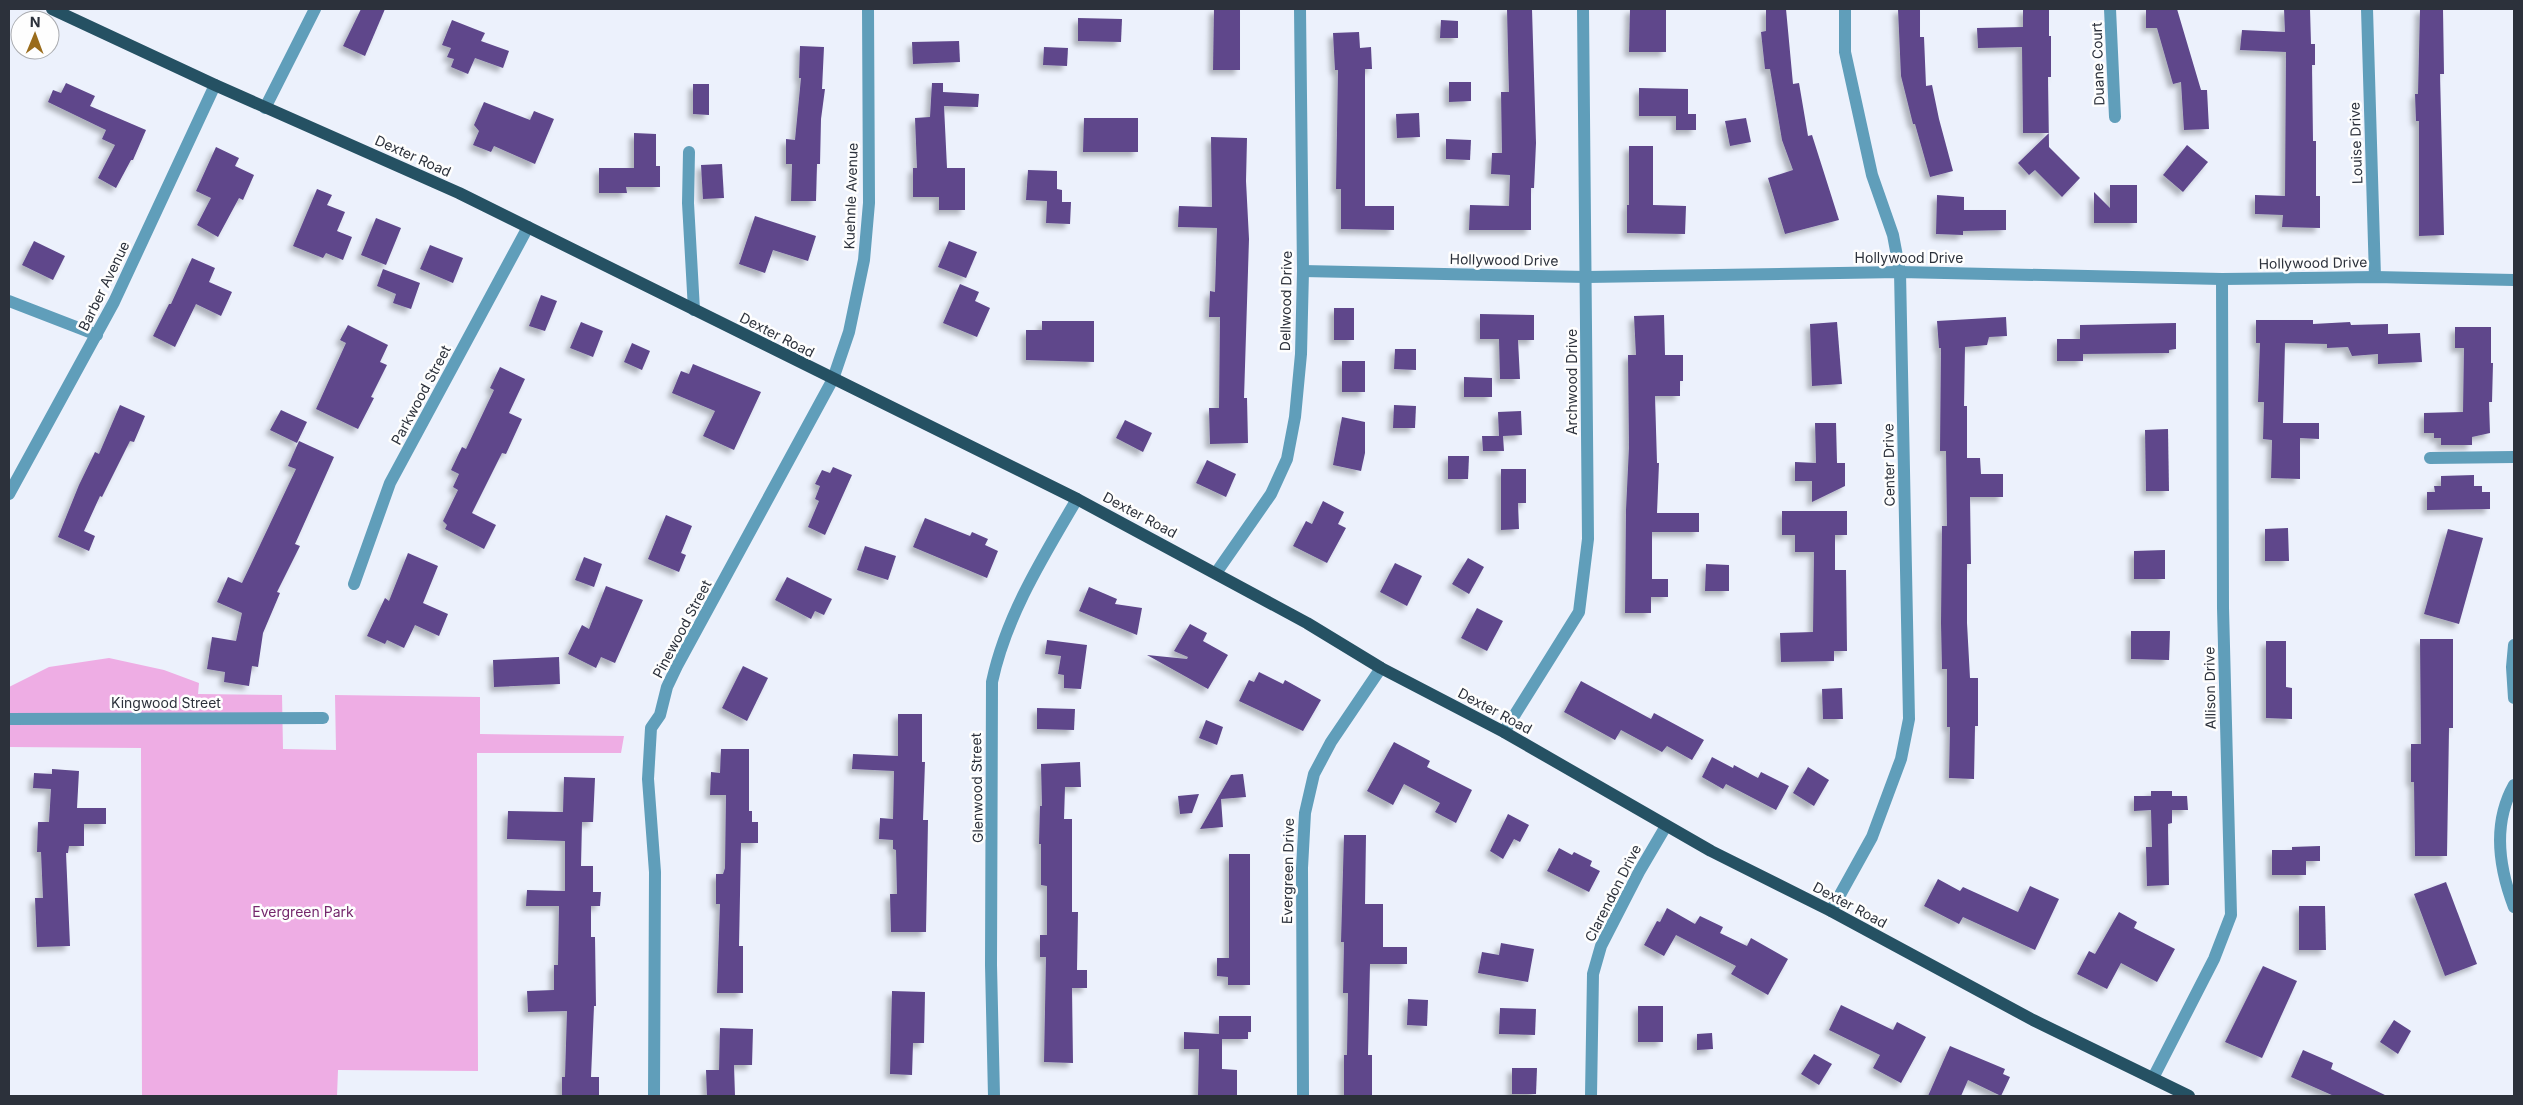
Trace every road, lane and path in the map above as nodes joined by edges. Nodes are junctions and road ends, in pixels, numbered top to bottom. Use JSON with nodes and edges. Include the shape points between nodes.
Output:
{"nodes":[{"id":1,"x":52,"y":9,"type":"edge"},
{"id":2,"x":315,"y":9,"type":"edge"},
{"id":3,"x":868,"y":9,"type":"edge"},
{"id":4,"x":1300,"y":9,"type":"edge"},
{"id":5,"x":1583,"y":9,"type":"edge"},
{"id":6,"x":1845,"y":9,"type":"edge"},
{"id":7,"x":2110,"y":9,"type":"edge"},
{"id":8,"x":2367,"y":9,"type":"edge"},
{"id":9,"x":215,"y":85,"type":"junction"},
{"id":10,"x":265,"y":108,"type":"junction"},
{"id":11,"x":2115,"y":117,"type":"dead end"},
{"id":12,"x":689,"y":152,"type":"dead end"},
{"id":13,"x":528,"y":227,"type":"junction"},
{"id":14,"x":1303,"y":271,"type":"junction"},
{"id":15,"x":1900,"y":272,"type":"junction"},
{"id":16,"x":1587,"y":276,"type":"junction"},
{"id":17,"x":2375,"y":277,"type":"junction"},
{"id":18,"x":2222,"y":279,"type":"junction"},
{"id":19,"x":2514,"y":280,"type":"edge"},
{"id":20,"x":9,"y":301,"type":"edge"},
{"id":21,"x":694,"y":310,"type":"junction"},
{"id":22,"x":97,"y":335,"type":"junction"},
{"id":23,"x":833,"y":379,"type":"junction"},
{"id":24,"x":2514,"y":457,"type":"edge"},
{"id":25,"x":2430,"y":458,"type":"dead end"},
{"id":26,"x":9,"y":494,"type":"edge"},
{"id":27,"x":1077,"y":499,"type":"junction"},
{"id":28,"x":1216,"y":573,"type":"junction"},
{"id":29,"x":354,"y":584,"type":"dead end"},
{"id":30,"x":2514,"y":645,"type":"edge"},
{"id":31,"x":1381,"y":668,"type":"junction"},
{"id":32,"x":2514,"y":698,"type":"edge"},
{"id":33,"x":323,"y":718,"type":"dead end"},
{"id":34,"x":9,"y":719,"type":"edge"},
{"id":35,"x":1504,"y":732,"type":"junction"},
{"id":36,"x":2514,"y":785,"type":"edge"},
{"id":37,"x":1666,"y":826,"type":"junction"},
{"id":38,"x":2514,"y":908,"type":"edge"},
{"id":39,"x":1831,"y":911,"type":"junction"},
{"id":40,"x":2153,"y":1078,"type":"junction"},
{"id":41,"x":654,"y":1096,"type":"edge"},
{"id":42,"x":994,"y":1096,"type":"edge"},
{"id":43,"x":1303,"y":1096,"type":"edge"},
{"id":44,"x":1591,"y":1096,"type":"edge"},
{"id":45,"x":2190,"y":1096,"type":"edge"}],
"edges":[{"from":1,"to":9,"type":"main road","name":"Dexter Road"},
{"from":2,"to":10,"type":"street"},
{"from":3,"to":23,"type":"street","name":"Kuehnle Avenue","via":[[869,203],[864,260],[849,332]]},
{"from":4,"to":14,"type":"street","name":"Dellwood Drive"},
{"from":5,"to":16,"type":"street","name":"Archwood Drive"},
{"from":6,"to":15,"type":"street","name":"Center Drive","via":[[1845,52],[1872,175],[1893,235]]},
{"from":7,"to":11,"type":"street","name":"Duane Court"},
{"from":8,"to":17,"type":"street","name":"Louise Drive"},
{"from":9,"to":10,"type":"main road","name":"Dexter Road"},
{"from":9,"to":22,"type":"street","name":"Barber Avenue"},
{"from":10,"to":13,"type":"main road","name":"Dexter Road","via":[[459,193]]},
{"from":12,"to":21,"type":"street","via":[[688,220]]},
{"from":13,"to":21,"type":"main road","name":"Dexter Road"},
{"from":13,"to":29,"type":"street","name":"Parkwood Street","via":[[390,483]]},
{"from":14,"to":16,"type":"street","name":"Hollywood Drive"},
{"from":14,"to":28,"type":"street","name":"Dellwood Drive","via":[[1301,354],[1287,459],[1271,494]]},
{"from":15,"to":16,"type":"street","name":"Hollywood Drive"},
{"from":15,"to":18,"type":"street","name":"Hollywood Drive"},
{"from":15,"to":39,"type":"street","name":"Center Drive","via":[[1909,719],[1901,759],[1872,837]]},
{"from":16,"to":35,"type":"street","name":"Archwood Drive","via":[[1588,539],[1580,612]]},
{"from":17,"to":18,"type":"street","name":"Hollywood Drive"},
{"from":17,"to":19,"type":"street","name":"Hollywood Drive"},
{"from":18,"to":40,"type":"street","name":"Allison Drive","via":[[2223,608],[2231,915],[2214,959]]},
{"from":20,"to":22,"type":"street"},
{"from":21,"to":23,"type":"main road","name":"Dexter Road"},
{"from":22,"to":26,"type":"street","name":"Barber Avenue"},
{"from":23,"to":27,"type":"main road","name":"Dexter Road"},
{"from":23,"to":41,"type":"street","name":"Pinewood Street","via":[[667,687],[660,715],[651,728],[648,779],[655,872]]},
{"from":24,"to":25,"type":"street"},
{"from":27,"to":28,"type":"main road","name":"Dexter Road"},
{"from":27,"to":42,"type":"street","name":"Glenwood Street","via":[[1035,569],[999,650],[992,682]]},
{"from":28,"to":31,"type":"main road","name":"Dexter Road"},
{"from":30,"to":32,"type":"street"},
{"from":31,"to":35,"type":"main road","name":"Dexter Road"},
{"from":31,"to":43,"type":"street","name":"Evergreen Drive","via":[[1331,742],[1314,774],[1304,812]]},
{"from":33,"to":34,"type":"street","name":"Kingwood Street"},
{"from":35,"to":37,"type":"main road","name":"Dexter Road"},
{"from":36,"to":38,"type":"street","via":[[2500,829],[2504,880]]},
{"from":37,"to":39,"type":"main road","name":"Dexter Road"},
{"from":37,"to":44,"type":"street","name":"Clarendon Drive","via":[[1601,946],[1593,974]]},
{"from":39,"to":40,"type":"main road","name":"Dexter Road","via":[[2033,1020]]},
{"from":40,"to":45,"type":"main road","name":"Dexter Road"}]}
